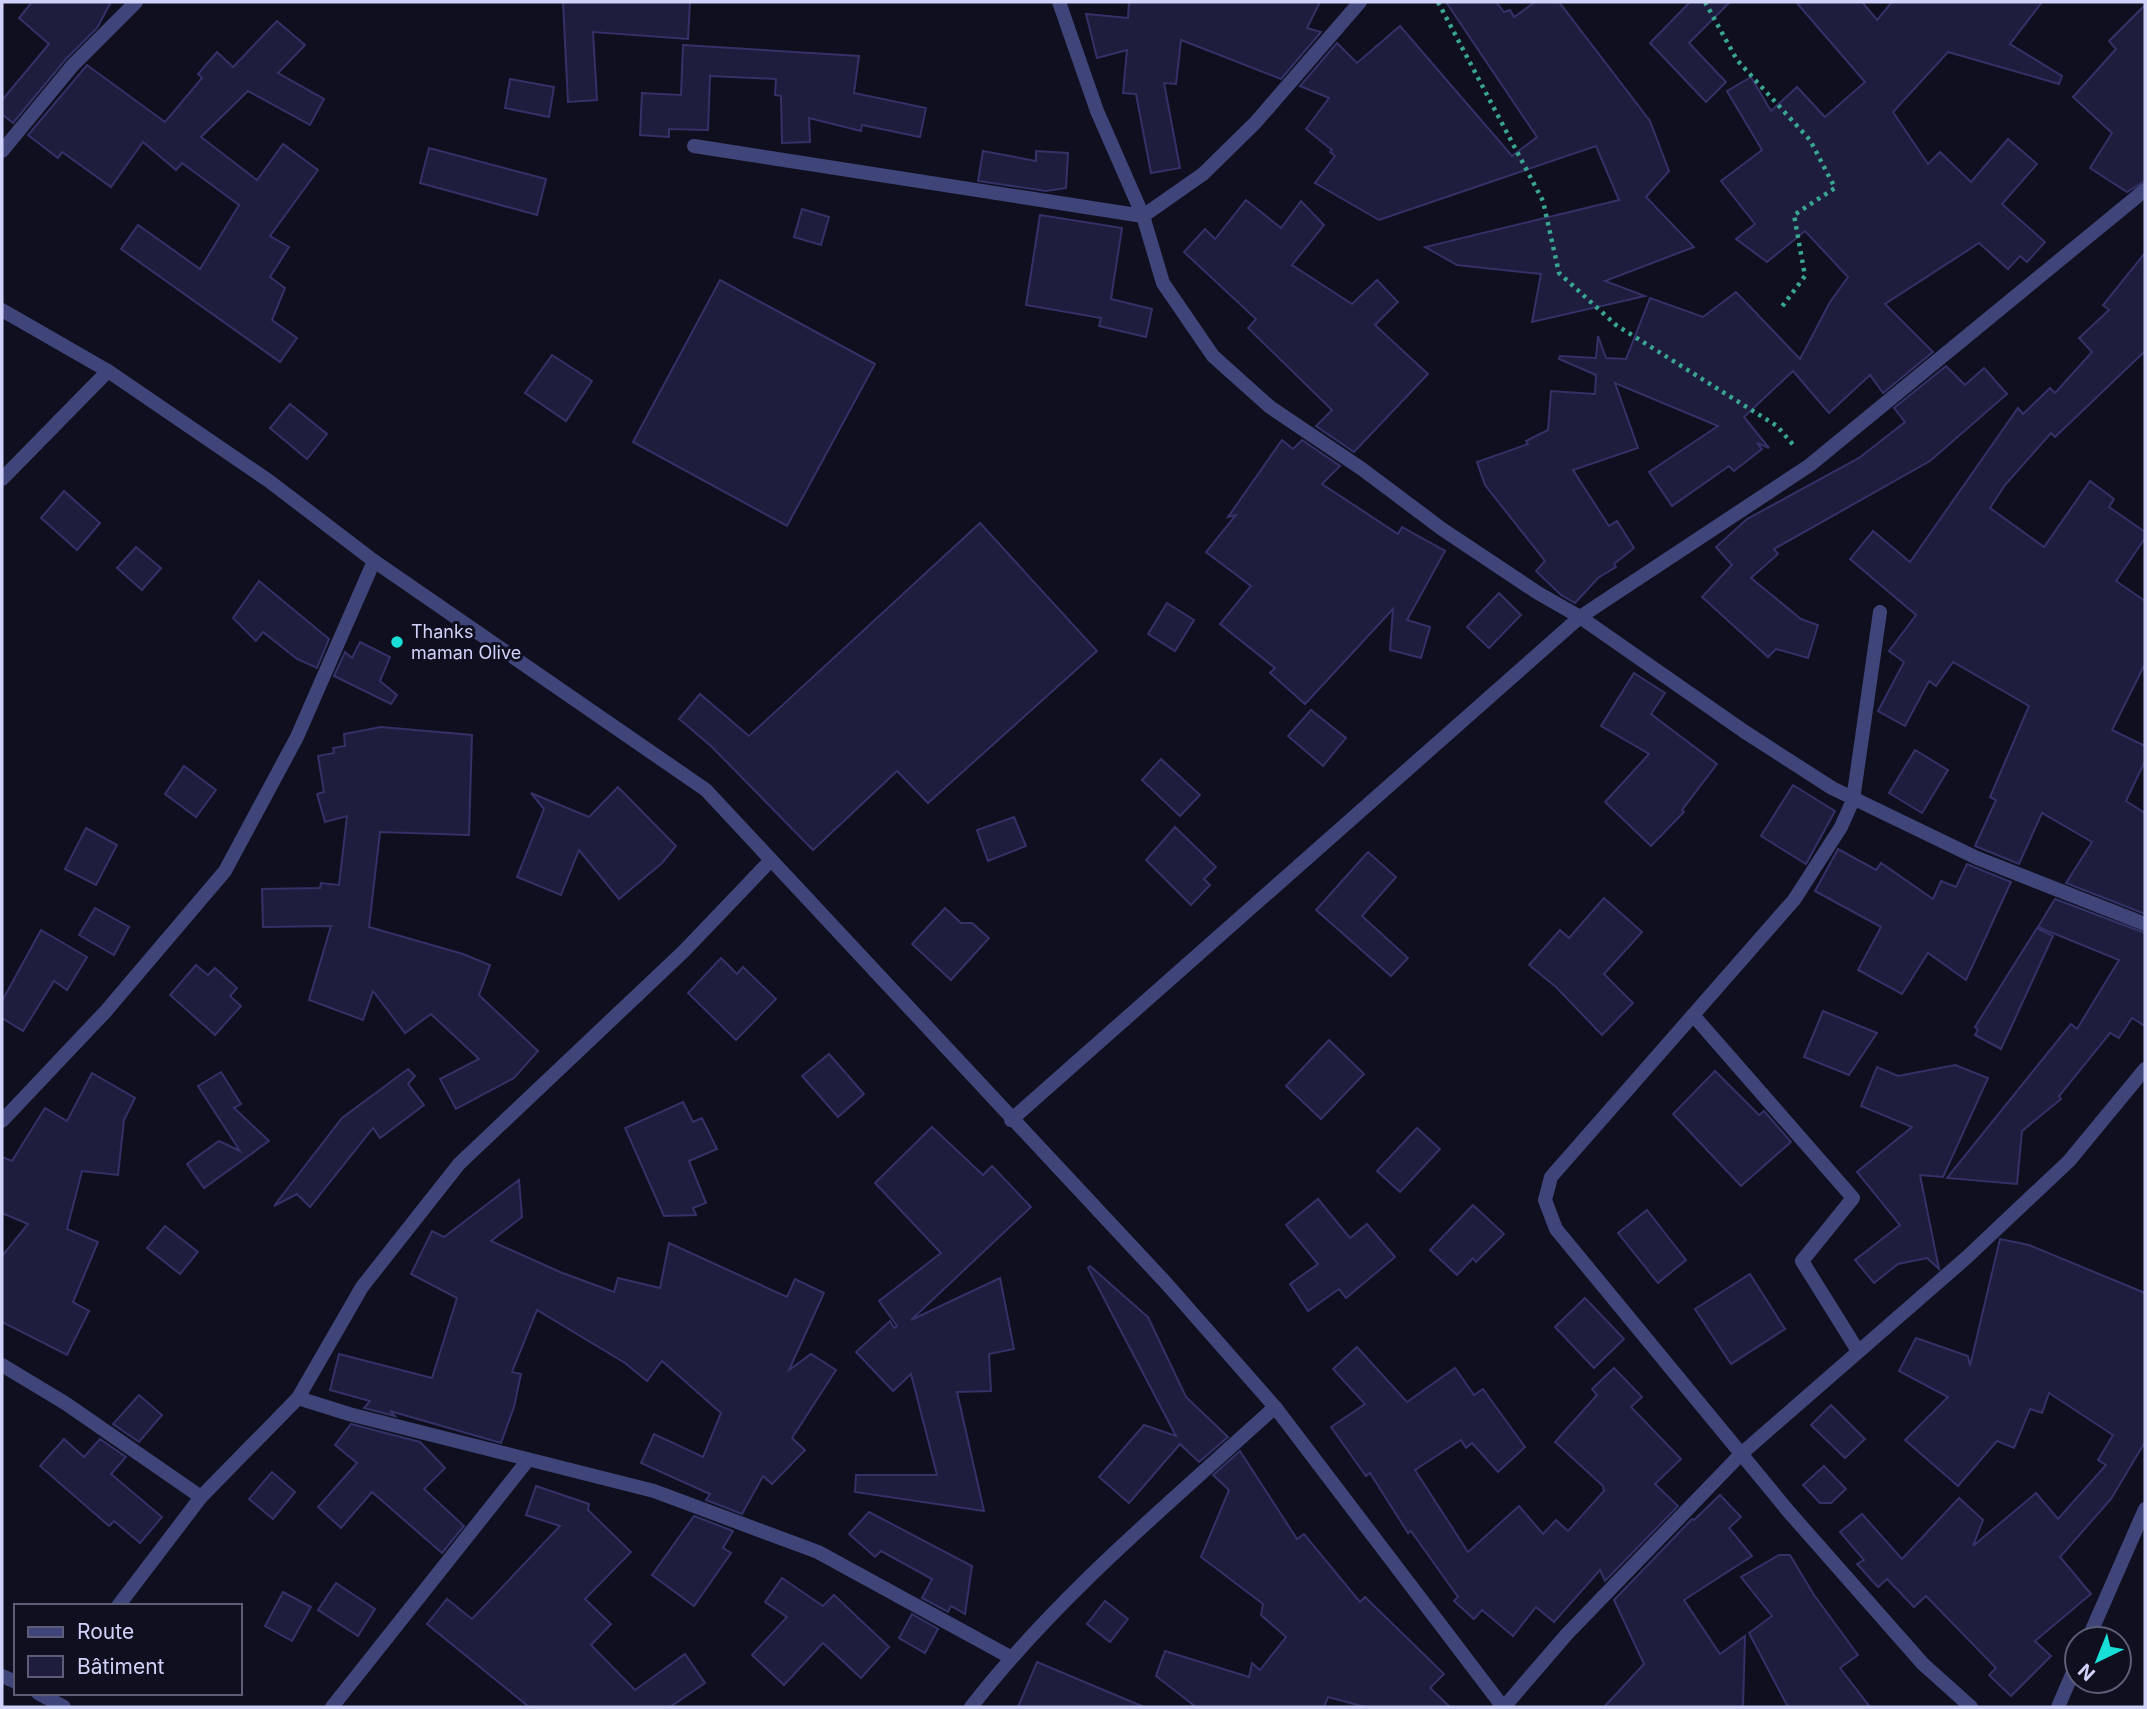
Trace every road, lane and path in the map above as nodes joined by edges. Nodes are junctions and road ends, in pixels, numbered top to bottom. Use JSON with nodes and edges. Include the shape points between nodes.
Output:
{"nodes":[{"id":1,"x":136,"y":2,"type":"edge"},
{"id":2,"x":1059,"y":2,"type":"edge"},
{"id":3,"x":1360,"y":2,"type":"edge"},
{"id":4,"x":1438,"y":2,"type":"edge"},
{"id":5,"x":1705,"y":2,"type":"edge"},
{"id":6,"x":694,"y":146,"type":"dead end"},
{"id":7,"x":2,"y":151,"type":"edge"},
{"id":8,"x":2145,"y":190,"type":"edge"},
{"id":9,"x":1143,"y":216,"type":"junction"},
{"id":10,"x":1781,"y":308,"type":"dead end"},
{"id":11,"x":2,"y":310,"type":"edge"},
{"id":12,"x":108,"y":371,"type":"junction"},
{"id":13,"x":1810,"y":465,"type":"junction"},
{"id":14,"x":2,"y":479,"type":"edge"},
{"id":15,"x":374,"y":561,"type":"junction"},
{"id":16,"x":1880,"y":612,"type":"dead end"},
{"id":17,"x":1580,"y":617,"type":"junction"},
{"id":18,"x":1853,"y":800,"type":"junction"},
{"id":19,"x":771,"y":860,"type":"junction"},
{"id":20,"x":2145,"y":924,"type":"edge"},
{"id":21,"x":1693,"y":1015,"type":"junction"},
{"id":22,"x":2145,"y":1069,"type":"edge"},
{"id":23,"x":1011,"y":1119,"type":"junction"},
{"id":24,"x":2,"y":1121,"type":"edge"},
{"id":25,"x":1858,"y":1350,"type":"junction"},
{"id":26,"x":2,"y":1365,"type":"edge"},
{"id":27,"x":298,"y":1398,"type":"junction"},
{"id":28,"x":1275,"y":1407,"type":"junction"},
{"id":29,"x":1741,"y":1454,"type":"junction"},
{"id":30,"x":528,"y":1460,"type":"junction"},
{"id":31,"x":201,"y":1497,"type":"junction"},
{"id":32,"x":2145,"y":1509,"type":"edge"},
{"id":33,"x":120,"y":1604,"type":"edge"},
{"id":34,"x":2094,"y":1625,"type":"edge"},
{"id":35,"x":1010,"y":1657,"type":"junction"},
{"id":36,"x":44,"y":1698,"type":"edge"},
{"id":37,"x":65,"y":1707,"type":"edge"},
{"id":38,"x":332,"y":1707,"type":"edge"},
{"id":39,"x":971,"y":1707,"type":"edge"},
{"id":40,"x":1504,"y":1707,"type":"edge"},
{"id":41,"x":1971,"y":1707,"type":"edge"}],
"edges":[{"from":1,"to":7,"type":"street","via":[[74,65]]},
{"from":2,"to":9,"type":"street","via":[[1097,111]]},
{"from":3,"to":9,"type":"street","via":[[1238,140],[1203,174]]},
{"from":4,"to":13,"type":"path","via":[[1543,201],[1559,273],[1616,325],[1777,426]]},
{"from":5,"to":10,"type":"path","via":[[1737,60],[1810,140],[1835,188],[1794,215],[1805,276]]},
{"from":6,"to":9,"type":"street"},
{"from":8,"to":13,"type":"street"},
{"from":9,"to":17,"type":"street","via":[[1163,283],[1213,356],[1270,407],[1453,536]]},
{"from":11,"to":12,"type":"street"},
{"from":12,"to":14,"type":"street"},
{"from":12,"to":15,"type":"street","via":[[269,481]]},
{"from":13,"to":17,"type":"street"},
{"from":15,"to":19,"type":"street","via":[[706,790]]},
{"from":15,"to":24,"type":"street","via":[[297,737],[225,871],[106,1012]]},
{"from":16,"to":18,"type":"street"},
{"from":17,"to":18,"type":"street","via":[[1745,732]]},
{"from":17,"to":23,"type":"street"},
{"from":18,"to":20,"type":"street","via":[[1976,858]]},
{"from":18,"to":21,"type":"street","via":[[1794,900]]},
{"from":19,"to":23,"type":"street"},
{"from":19,"to":27,"type":"street","via":[[684,951],[459,1164],[362,1287]]},
{"from":21,"to":25,"type":"street","via":[[1853,1198],[1802,1261]]},
{"from":21,"to":29,"type":"street","via":[[1551,1177],[1545,1200],[1556,1229]]},
{"from":22,"to":25,"type":"street","via":[[2069,1161],[1966,1258]]},
{"from":23,"to":28,"type":"street"},
{"from":25,"to":29,"type":"street"},
{"from":26,"to":31,"type":"street"},
{"from":27,"to":30,"type":"street"},
{"from":27,"to":31,"type":"street"},
{"from":28,"to":35,"type":"street"},
{"from":28,"to":40,"type":"street"},
{"from":29,"to":40,"type":"street","via":[[1567,1634]]},
{"from":29,"to":41,"type":"street","via":[[1923,1664]]},
{"from":30,"to":35,"type":"street","via":[[654,1491],[818,1552]]},
{"from":30,"to":38,"type":"street"},
{"from":31,"to":33,"type":"street"},
{"from":32,"to":34,"type":"street"},
{"from":35,"to":39,"type":"street"},
{"from":36,"to":37,"type":"street"}]}
